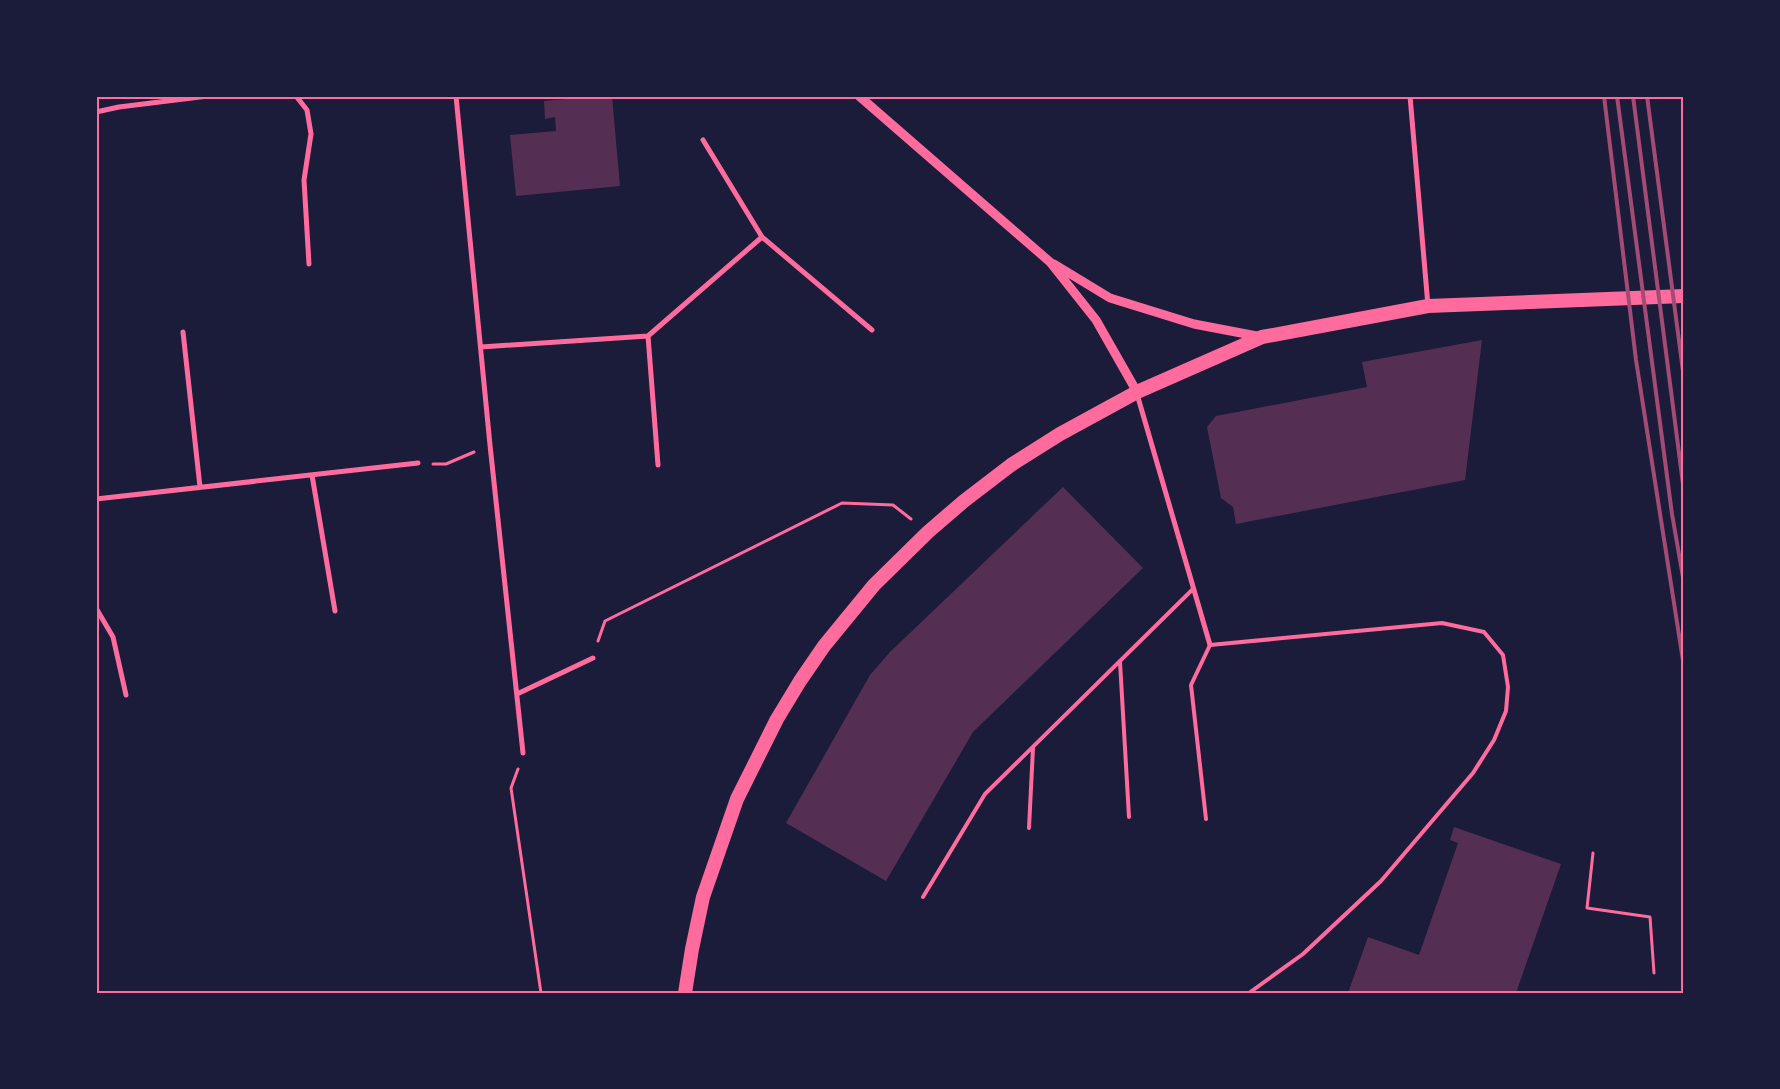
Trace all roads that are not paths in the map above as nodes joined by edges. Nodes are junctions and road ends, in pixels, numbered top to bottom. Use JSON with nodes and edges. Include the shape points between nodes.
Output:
{"nodes":[{"id":1,"x":208,"y":96,"type":"edge"},
{"id":2,"x":296,"y":96,"type":"edge"},
{"id":3,"x":456,"y":96,"type":"edge"},
{"id":4,"x":1410,"y":96,"type":"edge"},
{"id":5,"x":862,"y":97,"type":"edge"},
{"id":6,"x":96,"y":112,"type":"edge"},
{"id":7,"x":703,"y":140,"type":"dead end"},
{"id":8,"x":762,"y":237,"type":"junction"},
{"id":9,"x":1050,"y":262,"type":"junction"},
{"id":10,"x":309,"y":264,"type":"dead end"},
{"id":11,"x":1684,"y":296,"type":"edge"},
{"id":12,"x":1428,"y":306,"type":"junction"},
{"id":13,"x":872,"y":330,"type":"dead end"},
{"id":14,"x":183,"y":332,"type":"dead end"},
{"id":15,"x":648,"y":336,"type":"junction"},
{"id":16,"x":1262,"y":336,"type":"junction"},
{"id":17,"x":481,"y":347,"type":"junction"},
{"id":18,"x":1137,"y":392,"type":"junction"},
{"id":19,"x":418,"y":463,"type":"road end"},
{"id":20,"x":658,"y":465,"type":"dead end"},
{"id":21,"x":312,"y":475,"type":"junction"},
{"id":22,"x":200,"y":487,"type":"junction"},
{"id":23,"x":96,"y":499,"type":"edge"},
{"id":24,"x":1193,"y":589,"type":"junction"},
{"id":25,"x":97,"y":611,"type":"edge"},
{"id":26,"x":335,"y":611,"type":"dead end"},
{"id":27,"x":1210,"y":645,"type":"junction"},
{"id":28,"x":593,"y":658,"type":"road end"},
{"id":29,"x":1120,"y":662,"type":"junction"},
{"id":30,"x":516,"y":694,"type":"junction"},
{"id":31,"x":126,"y":695,"type":"dead end"},
{"id":32,"x":1033,"y":747,"type":"junction"},
{"id":33,"x":523,"y":753,"type":"road end"},
{"id":34,"x":1129,"y":817,"type":"dead end"},
{"id":35,"x":1206,"y":820,"type":"dead end"},
{"id":36,"x":1029,"y":828,"type":"dead end"},
{"id":37,"x":923,"y":896,"type":"dead end"},
{"id":38,"x":684,"y":993,"type":"edge"},
{"id":39,"x":1249,"y":993,"type":"edge"}],
"edges":[{"from":1,"to":6,"type":"street"},
{"from":2,"to":10,"type":"street","via":[[307,110],[311,134],[304,180]]},
{"from":3,"to":17,"type":"street"},
{"from":4,"to":12,"type":"street"},
{"from":5,"to":9,"type":"street"},
{"from":7,"to":8,"type":"street"},
{"from":8,"to":13,"type":"street"},
{"from":8,"to":15,"type":"street"},
{"from":9,"to":16,"type":"street","via":[[1110,298],[1194,324]]},
{"from":9,"to":18,"type":"street","via":[[1096,320]]},
{"from":11,"to":12,"type":"highway"},
{"from":12,"to":16,"type":"highway"},
{"from":14,"to":22,"type":"street"},
{"from":15,"to":17,"type":"street"},
{"from":15,"to":20,"type":"street"},
{"from":16,"to":18,"type":"highway"},
{"from":17,"to":30,"type":"street"},
{"from":18,"to":24,"type":"street"},
{"from":18,"to":38,"type":"highway","via":[[1060,434],[964,501],[874,585],[824,646],[777,718],[738,799],[704,897]]},
{"from":19,"to":21,"type":"street"},
{"from":21,"to":22,"type":"street"},
{"from":21,"to":26,"type":"street"},
{"from":22,"to":23,"type":"street"},
{"from":24,"to":27,"type":"street"},
{"from":24,"to":29,"type":"lane"},
{"from":25,"to":31,"type":"street","via":[[113,637]]},
{"from":27,"to":35,"type":"lane","via":[[1191,685]]},
{"from":27,"to":39,"type":"lane","via":[[1442,623],[1484,632],[1503,655],[1508,687],[1506,711],[1494,740],[1473,773],[1382,881],[1303,954]]},
{"from":28,"to":30,"type":"street"},
{"from":29,"to":32,"type":"lane"},
{"from":29,"to":34,"type":"lane"},
{"from":30,"to":33,"type":"street"},
{"from":32,"to":36,"type":"lane"},
{"from":32,"to":37,"type":"lane","via":[[985,794]]}]}
